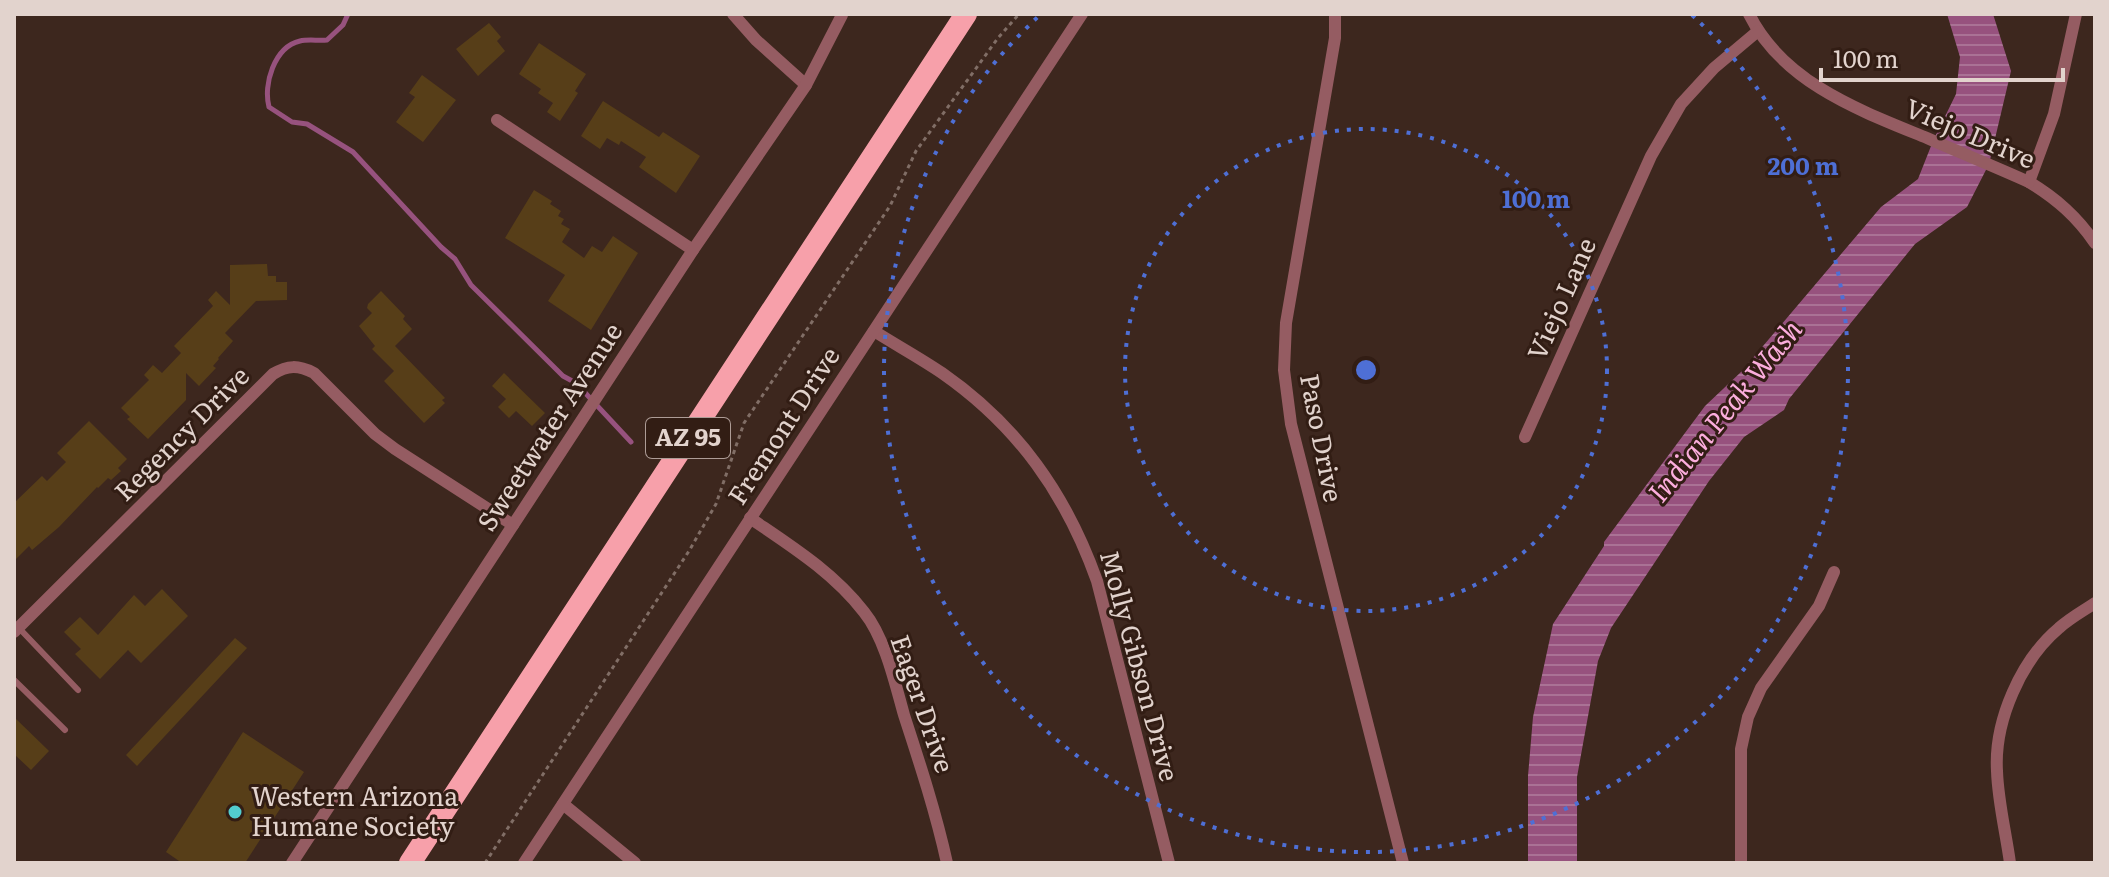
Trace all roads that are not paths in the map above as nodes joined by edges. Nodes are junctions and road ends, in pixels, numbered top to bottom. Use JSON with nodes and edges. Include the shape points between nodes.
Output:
{"nodes":[{"id":1,"x":733,"y":14,"type":"edge"},
{"id":2,"x":842,"y":14,"type":"edge"},
{"id":3,"x":966,"y":14,"type":"edge"},
{"id":4,"x":1082,"y":14,"type":"edge"},
{"id":5,"x":1335,"y":14,"type":"edge"},
{"id":6,"x":1749,"y":14,"type":"edge"},
{"id":7,"x":2076,"y":14,"type":"edge"},
{"id":8,"x":1758,"y":31,"type":"junction"},
{"id":9,"x":806,"y":85,"type":"junction"},
{"id":10,"x":497,"y":120,"type":"dead end"},
{"id":11,"x":2029,"y":182,"type":"junction"},
{"id":12,"x":2095,"y":243,"type":"edge"},
{"id":13,"x":693,"y":250,"type":"junction"},
{"id":14,"x":874,"y":331,"type":"junction"},
{"id":15,"x":1525,"y":437,"type":"dead end"},
{"id":16,"x":750,"y":518,"type":"junction"},
{"id":17,"x":513,"y":525,"type":"junction"},
{"id":18,"x":1834,"y":572,"type":"dead end"},
{"id":19,"x":2095,"y":603,"type":"edge"},
{"id":20,"x":16,"y":629,"type":"edge"},
{"id":21,"x":14,"y":680,"type":"edge"},
{"id":22,"x":78,"y":690,"type":"dead end"},
{"id":23,"x":65,"y":730,"type":"dead end"},
{"id":24,"x":563,"y":804,"type":"junction"},
{"id":25,"x":292,"y":863,"type":"edge"},
{"id":26,"x":410,"y":863,"type":"edge"},
{"id":27,"x":524,"y":863,"type":"edge"},
{"id":28,"x":635,"y":863,"type":"edge"},
{"id":29,"x":947,"y":863,"type":"edge"},
{"id":30,"x":1169,"y":863,"type":"edge"},
{"id":31,"x":1403,"y":863,"type":"edge"},
{"id":32,"x":1741,"y":863,"type":"edge"},
{"id":33,"x":2010,"y":863,"type":"edge"}],
"edges":[{"from":1,"to":9,"type":"street"},
{"from":2,"to":9,"type":"street","name":"Sweetwater Avenue"},
{"from":3,"to":26,"type":"highway","number":"AZ 95"},
{"from":4,"to":14,"type":"street","name":"Fremont Drive"},
{"from":5,"to":31,"type":"street","name":"Paso Drive","via":[[1286,323],[1284,370],[1291,424]]},
{"from":6,"to":8,"type":"street","name":"Viejo Drive"},
{"from":7,"to":11,"type":"street","via":[[2054,114]]},
{"from":8,"to":11,"type":"street","name":"Viejo Drive","via":[[1814,85],[1848,106]]},
{"from":8,"to":15,"type":"street","name":"Viejo Lane","via":[[1681,104],[1651,156]]},
{"from":9,"to":13,"type":"street","name":"Sweetwater Avenue"},
{"from":10,"to":13,"type":"street"},
{"from":11,"to":12,"type":"street","name":"Viejo Drive","via":[[2057,199]]},
{"from":13,"to":17,"type":"street","name":"Sweetwater Avenue"},
{"from":14,"to":16,"type":"street","name":"Fremont Drive"},
{"from":14,"to":30,"type":"street","name":"Molly Gibson Drive","via":[[943,374],[986,409],[1023,445],[1068,511],[1097,581]]},
{"from":16,"to":24,"type":"street","name":"Fremont Drive"},
{"from":16,"to":29,"type":"street","name":"Eager Drive","via":[[813,561],[866,614],[887,659]]},
{"from":17,"to":20,"type":"street","name":"Regency Drive","via":[[375,434],[314,373],[285,366]]},
{"from":17,"to":25,"type":"street","name":"Sweetwater Avenue"},
{"from":18,"to":32,"type":"street","via":[[1819,606],[1761,688],[1748,717],[1741,749]]},
{"from":19,"to":33,"type":"street","via":[[2058,628],[2035,655],[2015,686],[2002,724],[1996,769]]},
{"from":20,"to":22,"type":"lane"},
{"from":21,"to":23,"type":"lane"},
{"from":24,"to":27,"type":"street","name":"Fremont Drive"},
{"from":24,"to":28,"type":"street"}]}
